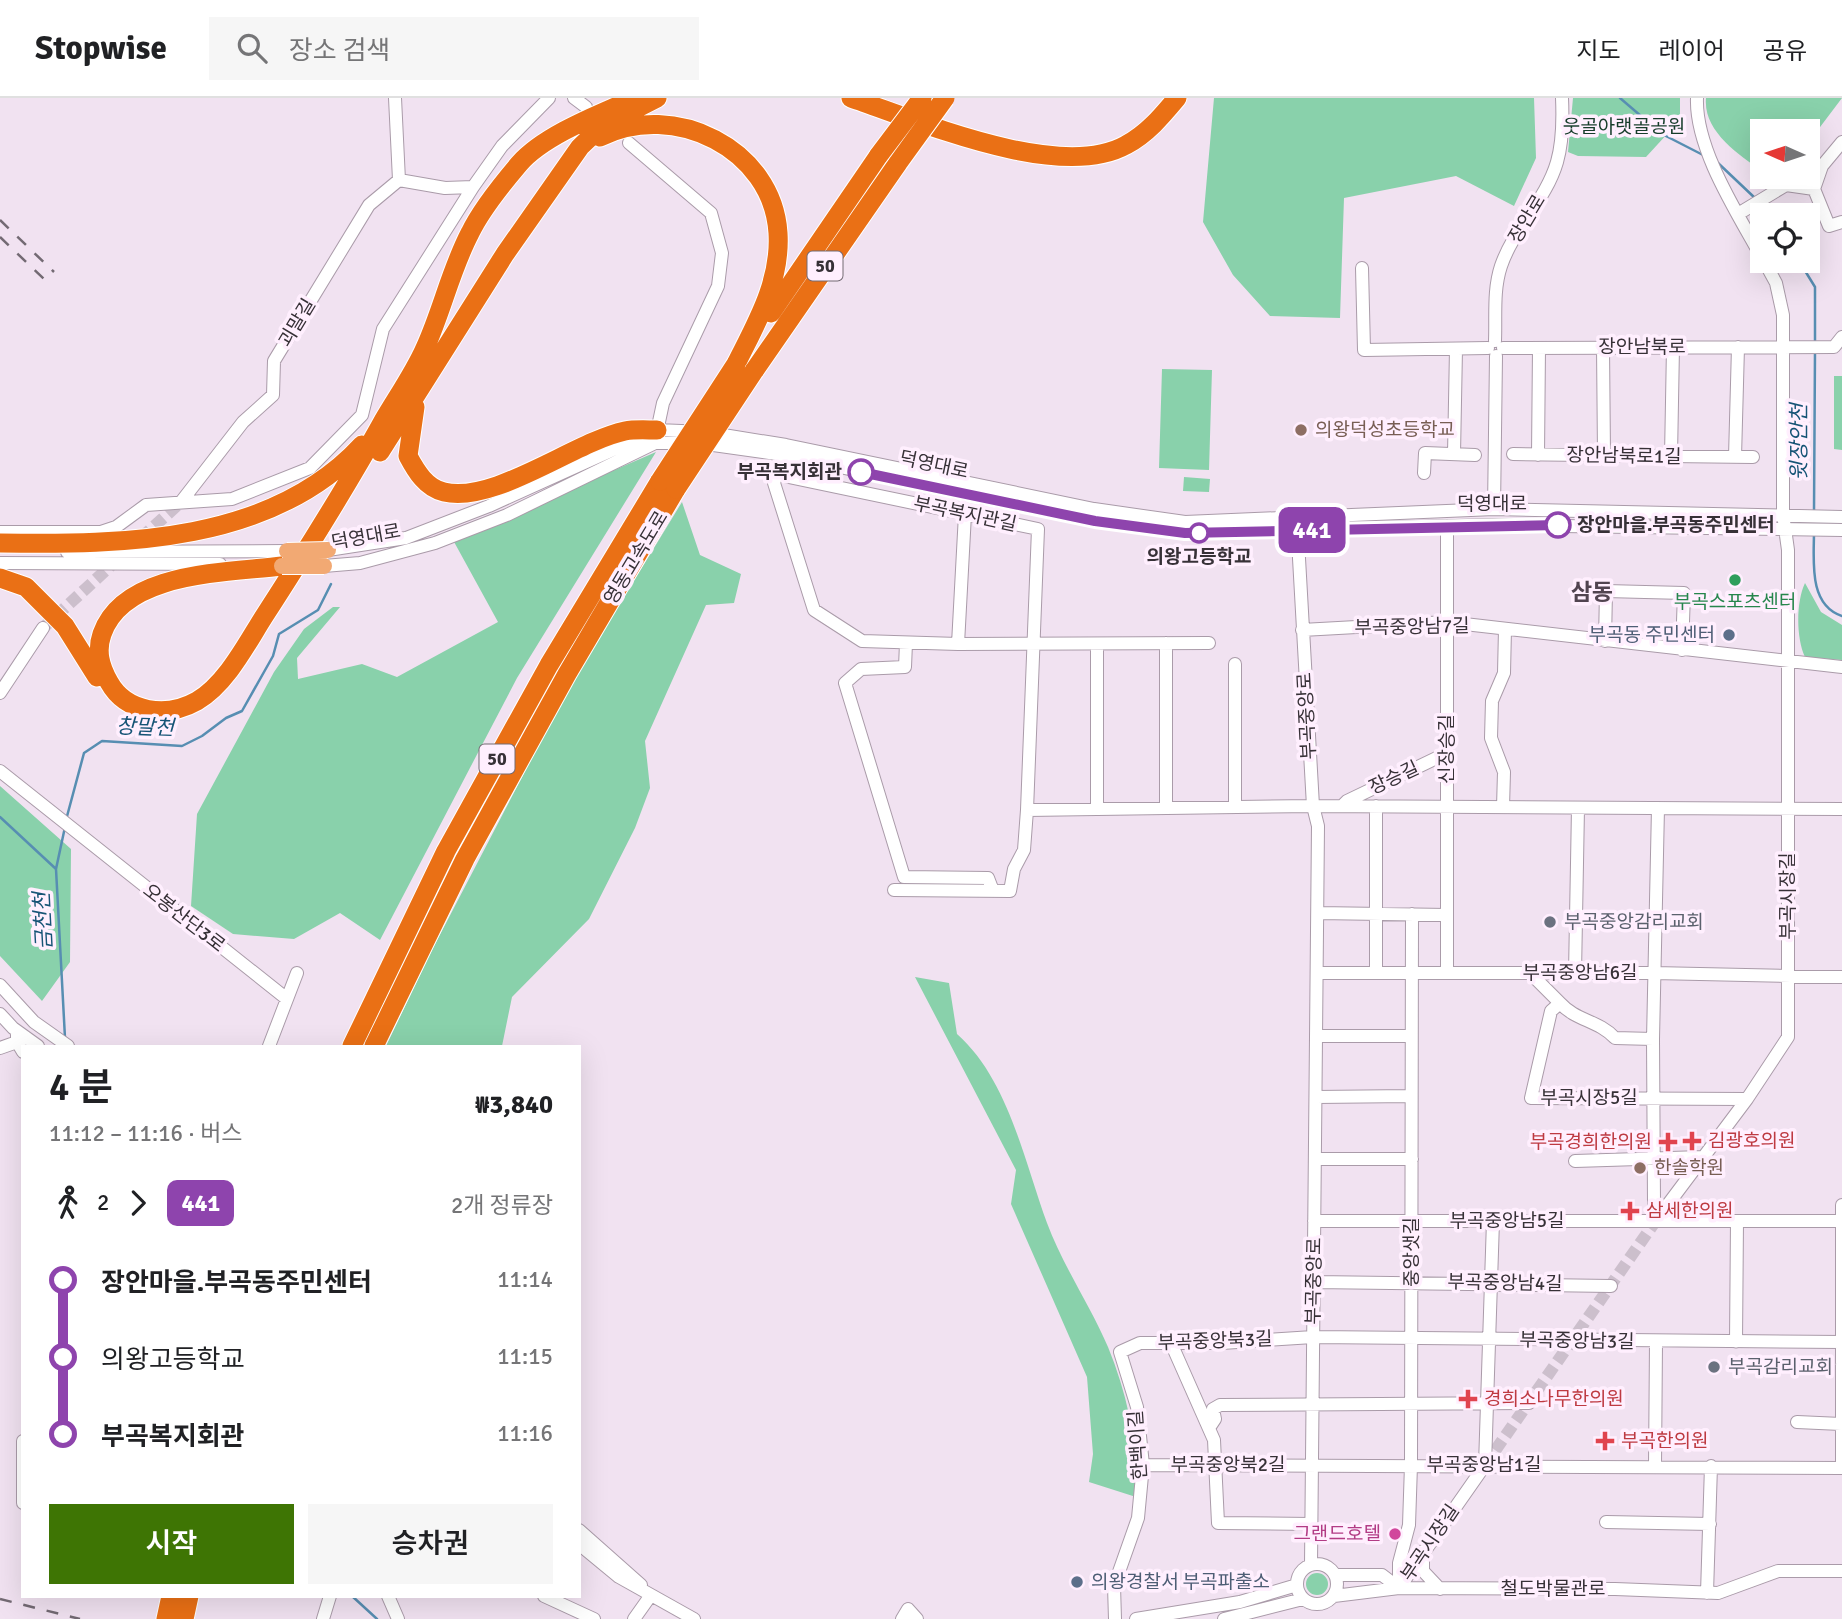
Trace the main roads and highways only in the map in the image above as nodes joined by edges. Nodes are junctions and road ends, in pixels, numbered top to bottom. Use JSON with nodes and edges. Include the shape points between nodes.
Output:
{"nodes":[{"id":1,"x":614,"y":98,"type":"edge"},
{"id":2,"x":636,"y":98,"type":"edge"},
{"id":3,"x":657,"y":98,"type":"edge"},
{"id":4,"x":851,"y":98,"type":"edge"},
{"id":5,"x":879,"y":98,"type":"edge"},
{"id":6,"x":922,"y":98,"type":"edge"},
{"id":7,"x":946,"y":98,"type":"edge"},
{"id":8,"x":1165,"y":98,"type":"edge"},
{"id":9,"x":1177,"y":98,"type":"edge"},
{"id":10,"x":570,"y":127,"type":"junction"},
{"id":11,"x":580,"y":147,"type":"junction"},
{"id":12,"x":745,"y":368,"type":"junction"},
{"id":13,"x":418,"y":393,"type":"junction"},
{"id":14,"x":384,"y":421,"type":"junction"},
{"id":15,"x":656,"y":437,"type":"road end"},
{"id":16,"x":668,"y":485,"type":"junction"},
{"id":17,"x":0,"y":543,"type":"edge"},
{"id":18,"x":284,"y":558,"type":"joint"},
{"id":19,"x":326,"y":558,"type":"road end"},
{"id":20,"x":0,"y":578,"type":"edge"},
{"id":21,"x":352,"y":1045,"type":"edge"},
{"id":22,"x":373,"y":1045,"type":"edge"},
{"id":23,"x":171,"y":1598,"type":"edge"},
{"id":24,"x":189,"y":1598,"type":"edge"},
{"id":25,"x":166,"y":1619,"type":"edge"},
{"id":26,"x":184,"y":1619,"type":"edge"}],
"edges":[{"from":1,"to":10,"type":"highway"},
{"from":2,"to":10,"type":"highway"},
{"from":3,"to":11,"type":"highway","via":[[601,126]]},
{"from":4,"to":9,"type":"highway","via":[[962,136],[1052,156],[1092,156],[1125,146],[1158,122]]},
{"from":5,"to":8,"type":"highway","via":[[1025,142],[1089,148],[1119,139],[1150,117]]},
{"from":6,"to":12,"type":"highway","name":"영동고속도로","number":"50","bridge":true,"via":[[879,155]]},
{"from":7,"to":12,"type":"highway","name":"영동고속도로","number":"50","bridge":true},
{"from":10,"to":14,"type":"highway","via":[[521,162],[470,232],[424,350]]},
{"from":11,"to":12,"type":"highway","via":[[608,133],[658,126],[694,130],[717,139],[749,162],[764,183],[778,233],[771,293]]},
{"from":11,"to":13,"type":"highway","via":[[505,254]]},
{"from":12,"to":16,"type":"highway","name":"영동고속도로","number":"50","bridge":true},
{"from":13,"to":15,"type":"highway","via":[[408,456],[429,485],[443,492],[488,489],[625,431]]},
{"from":13,"to":20,"type":"highway","via":[[249,654],[205,705],[178,718],[153,718],[114,702],[65,626],[26,587]]},
{"from":14,"to":17,"type":"highway","via":[[338,471],[256,513],[201,529],[130,541]]},
{"from":14,"to":18,"type":"highway","via":[[289,579],[218,682],[199,700],[176,709],[143,708],[117,695],[99,659],[99,643],[106,624],[135,594],[165,582]]},
{"from":16,"to":21,"type":"highway","name":"영동고속도로","number":"50","via":[[549,665],[446,852]]},
{"from":16,"to":22,"type":"highway","name":"영동고속도로","number":"50","via":[[465,859]]},
{"from":18,"to":19,"type":"main road","name":"덕영대로","bridge":true},
{"from":23,"to":25,"type":"highway"},
{"from":24,"to":26,"type":"highway"}]}
